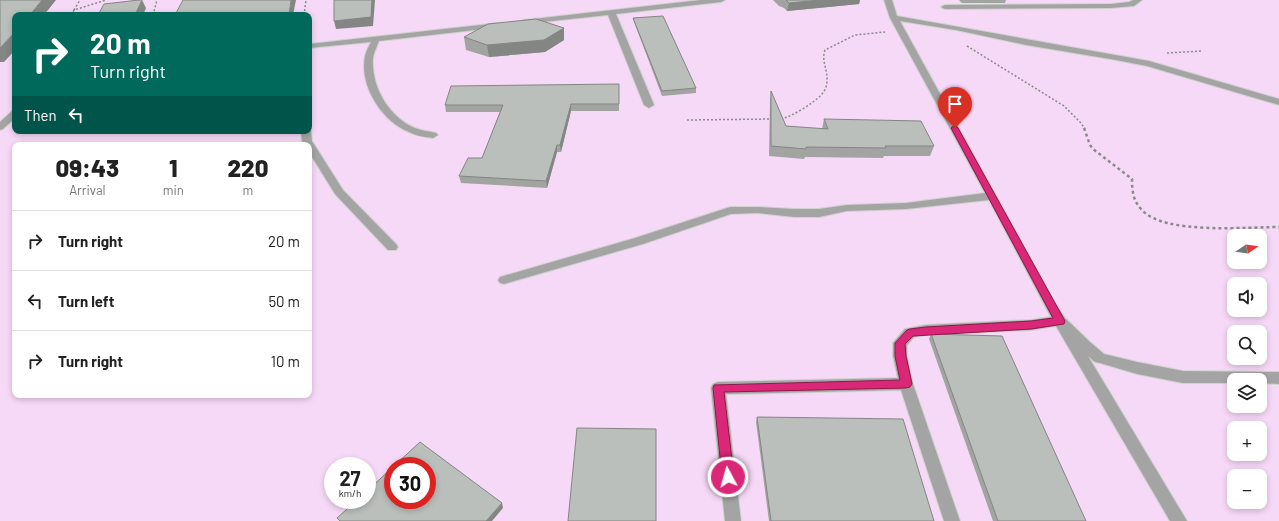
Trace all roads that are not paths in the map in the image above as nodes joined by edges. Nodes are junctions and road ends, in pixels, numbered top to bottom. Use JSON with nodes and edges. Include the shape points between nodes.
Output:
{"nodes":[{"id":1,"x":721,"y":0,"type":"edge"},
{"id":2,"x":888,"y":0,"type":"edge"},
{"id":3,"x":1085,"y":0,"type":"edge"},
{"id":4,"x":1138,"y":0,"type":"edge"},
{"id":5,"x":1092,"y":6,"type":"junction"},
{"id":6,"x":945,"y":7,"type":"dead end"},
{"id":7,"x":611,"y":12,"type":"junction"},
{"id":8,"x":894,"y":18,"type":"junction"},
{"id":9,"x":376,"y":39,"type":"junction"},
{"id":10,"x":312,"y":46,"type":"edge"},
{"id":11,"x":1279,"y":102,"type":"edge"},
{"id":12,"x":649,"y":105,"type":"dead end"},
{"id":13,"x":12,"y":116,"type":"edge"},
{"id":14,"x":0,"y":127,"type":"edge"},
{"id":15,"x":433,"y":135,"type":"dead end"},
{"id":16,"x":312,"y":149,"type":"edge"},
{"id":17,"x":992,"y":196,"type":"junction"},
{"id":18,"x":392,"y":247,"type":"dead end"},
{"id":19,"x":504,"y":280,"type":"dead end"},
{"id":20,"x":1060,"y":321,"type":"junction"},
{"id":21,"x":1279,"y":378,"type":"edge"},
{"id":22,"x":906,"y":384,"type":"junction"},
{"id":23,"x":733,"y":521,"type":"edge"},
{"id":24,"x":952,"y":521,"type":"edge"},
{"id":25,"x":1179,"y":521,"type":"edge"}],
"edges":[{"from":1,"to":7,"type":"street"},
{"from":2,"to":8,"type":"street"},
{"from":3,"to":5,"type":"street"},
{"from":4,"to":5,"type":"street","via":[[1122,5]]},
{"from":5,"to":6,"type":"street"},
{"from":7,"to":9,"type":"street"},
{"from":7,"to":12,"type":"street"},
{"from":8,"to":11,"type":"street","via":[[1026,43],[1095,52]]},
{"from":8,"to":17,"type":"street"},
{"from":9,"to":10,"type":"street"},
{"from":9,"to":15,"type":"street","via":[[369,58],[370,82],[380,100],[391,118],[411,130]]},
{"from":13,"to":14,"type":"street"},
{"from":16,"to":18,"type":"street","via":[[339,192]]},
{"from":17,"to":19,"type":"street","via":[[914,205],[847,208],[819,213],[730,211],[639,241]]},
{"from":17,"to":20,"type":"street"},
{"from":20,"to":21,"type":"street","via":[[1100,358],[1130,366],[1182,377]]},
{"from":20,"to":22,"type":"street","via":[[910,333],[900,343]]},
{"from":20,"to":25,"type":"street"},
{"from":22,"to":23,"type":"street","via":[[718,388]]},
{"from":22,"to":24,"type":"street"}]}
